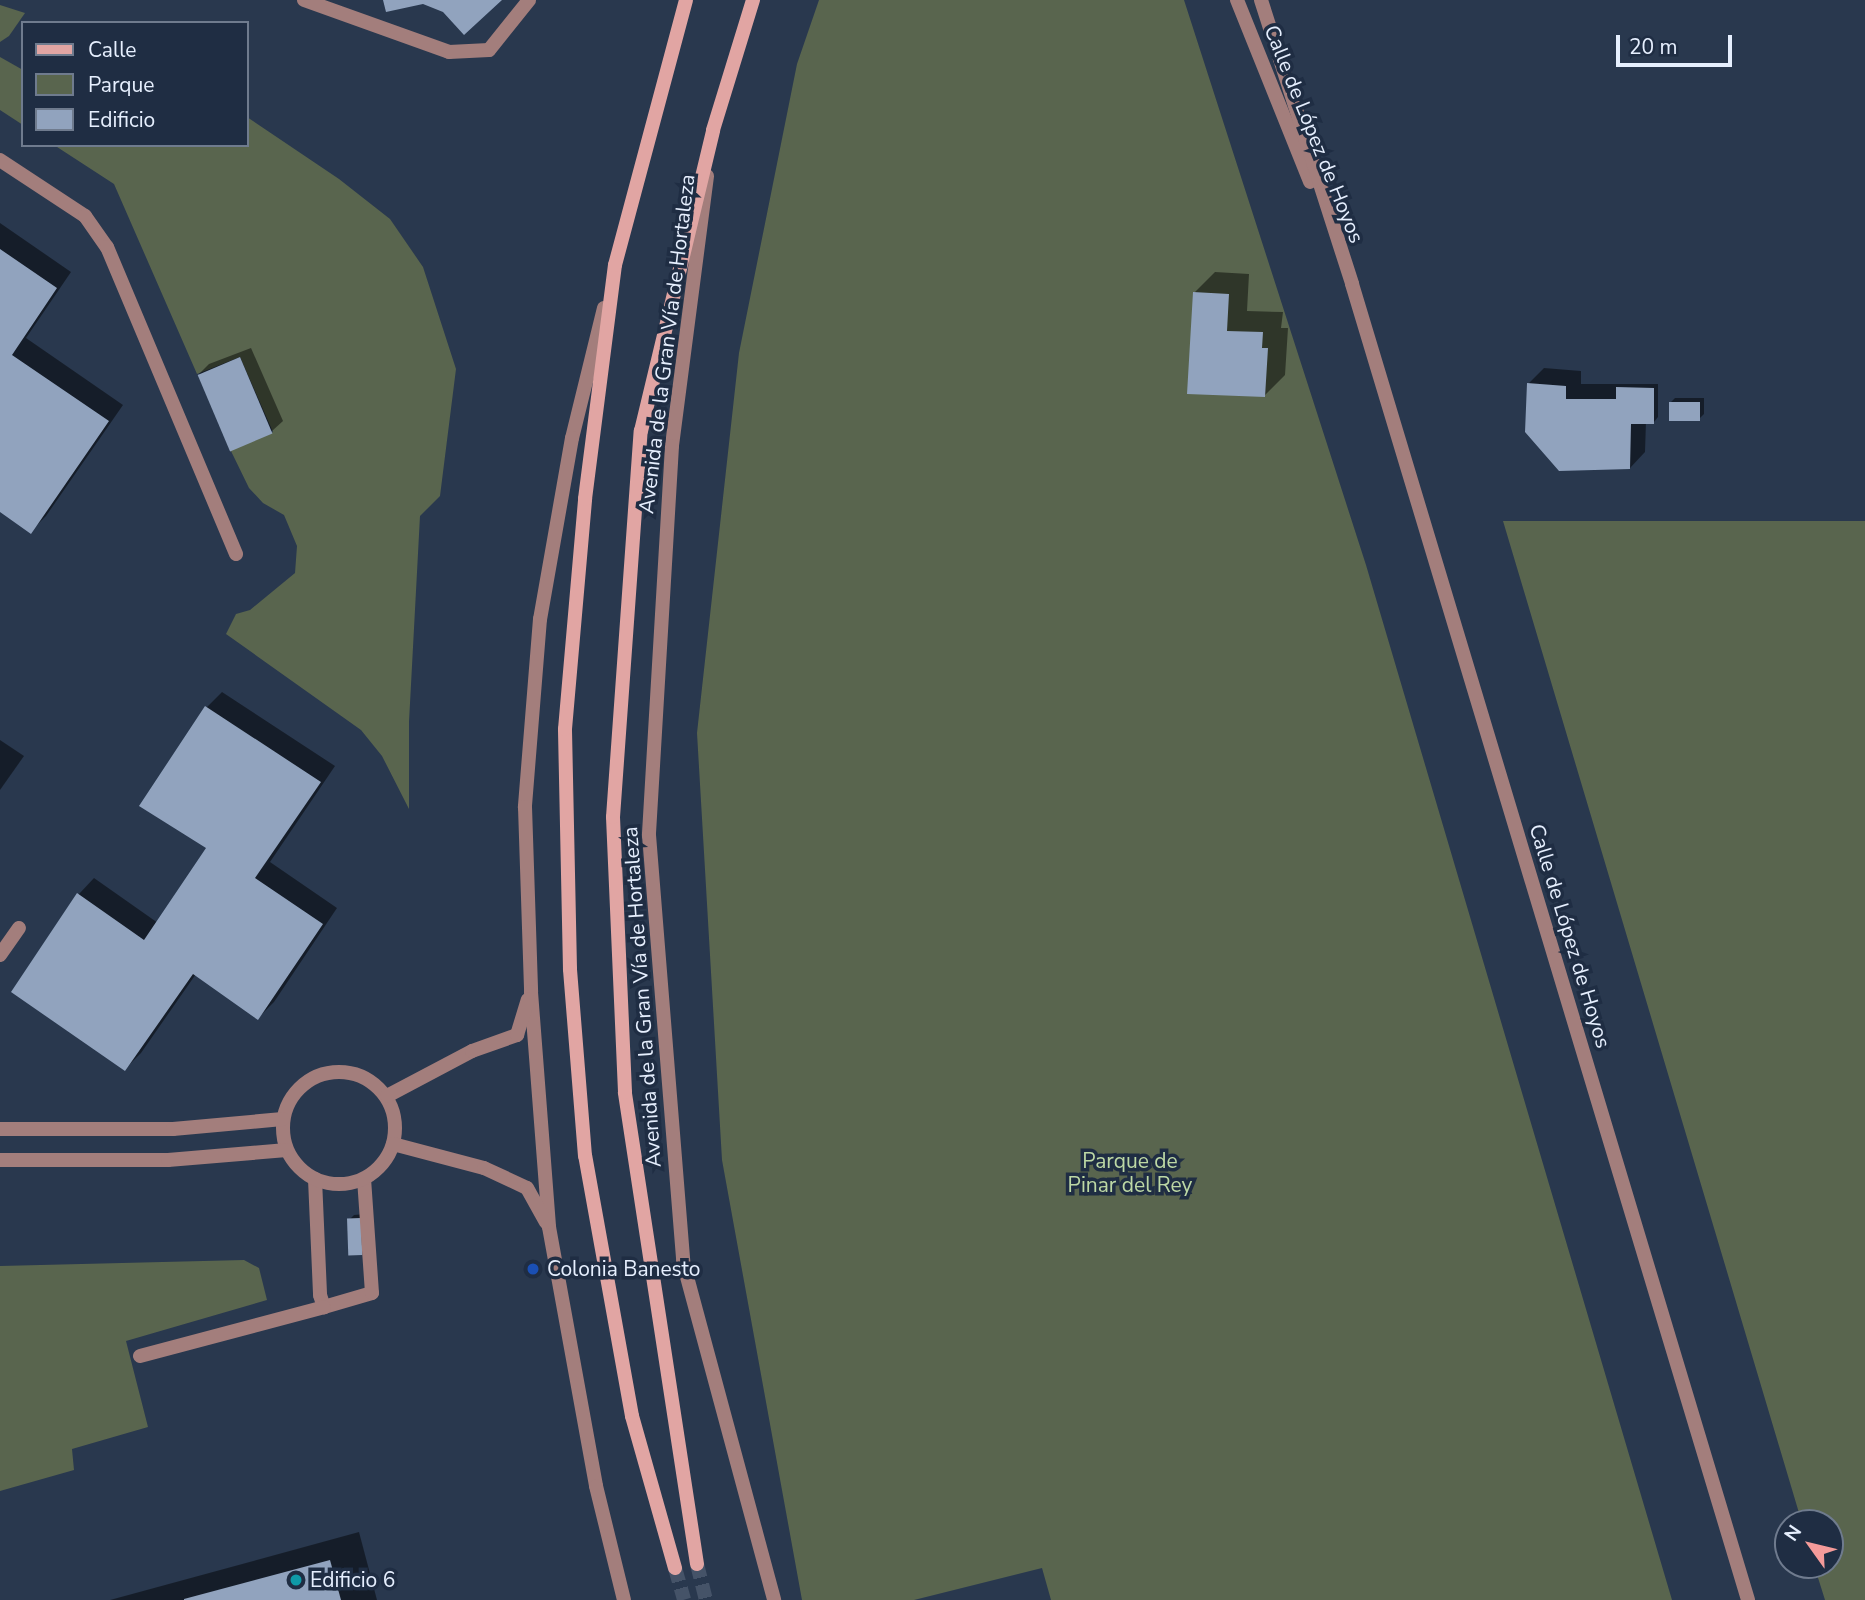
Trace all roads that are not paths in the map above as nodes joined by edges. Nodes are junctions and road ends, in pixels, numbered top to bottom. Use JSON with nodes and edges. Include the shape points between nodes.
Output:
{"nodes":[{"id":1,"x":304,"y":0,"type":"edge"},
{"id":2,"x":529,"y":0,"type":"edge"},
{"id":3,"x":686,"y":0,"type":"edge"},
{"id":4,"x":752,"y":0,"type":"edge"},
{"id":5,"x":1237,"y":0,"type":"edge"},
{"id":6,"x":1261,"y":0,"type":"edge"},
{"id":7,"x":713,"y":130,"type":"junction"},
{"id":8,"x":0,"y":160,"type":"edge"},
{"id":9,"x":615,"y":265,"type":"junction"},
{"id":10,"x":1352,"y":284,"type":"junction"},
{"id":11,"x":236,"y":554,"type":"dead end"},
{"id":12,"x":19,"y":928,"type":"dead end"},
{"id":13,"x":0,"y":955,"type":"edge"},
{"id":14,"x":531,"y":992,"type":"junction"},
{"id":15,"x":387,"y":1096,"type":"junction"},
{"id":16,"x":283,"y":1119,"type":"junction"},
{"id":17,"x":0,"y":1129,"type":"edge"},
{"id":18,"x":394,"y":1144,"type":"junction"},
{"id":19,"x":287,"y":1150,"type":"junction"},
{"id":20,"x":0,"y":1160,"type":"edge"},
{"id":21,"x":315,"y":1179,"type":"junction"},
{"id":22,"x":363,"y":1179,"type":"junction"},
{"id":23,"x":549,"y":1227,"type":"junction"},
{"id":24,"x":324,"y":1307,"type":"junction"},
{"id":25,"x":140,"y":1356,"type":"dead end"},
{"id":26,"x":697,"y":1564,"type":"tunnel mouth"},
{"id":27,"x":675,"y":1568,"type":"tunnel mouth"},
{"id":28,"x":624,"y":1600,"type":"edge"},
{"id":29,"x":774,"y":1600,"type":"edge"},
{"id":30,"x":1748,"y":1600,"type":"edge"}],
"edges":[{"from":1,"to":2,"type":"street","via":[[449,52],[489,50]]},
{"from":3,"to":9,"type":"main road"},
{"from":4,"to":7,"type":"main road","name":"Avenida de la Gran Vía de Hortaleza"},
{"from":5,"to":10,"type":"street","name":"Calle de López de Hoyos"},
{"from":6,"to":10,"type":"street","name":"Calle de López de Hoyos"},
{"from":7,"to":26,"type":"main road","name":"Avenida de la Gran Vía de Hortaleza","via":[[641,431],[613,817],[625,1092]]},
{"from":7,"to":29,"type":"street","name":"Avenida de la Gran Vía de Hortaleza","via":[[672,446],[649,835],[683,1262]]},
{"from":8,"to":11,"type":"street","via":[[85,216],[107,247]]},
{"from":9,"to":14,"type":"street","via":[[572,438],[540,619],[525,807]]},
{"from":9,"to":27,"type":"main road","via":[[585,499],[565,729],[570,969],[585,1156],[632,1416]]},
{"from":10,"to":30,"type":"street","name":"Calle de López de Hoyos"},
{"from":12,"to":13,"type":"street"},
{"from":14,"to":15,"type":"street","via":[[517,1035],[472,1051]]},
{"from":14,"to":23,"type":"street"},
{"from":15,"to":16,"type":"street","via":[[356,1073],[318,1075],[289,1100]]},
{"from":15,"to":18,"type":"street","via":[[396,1128]]},
{"from":16,"to":17,"type":"street","via":[[173,1129]]},
{"from":16,"to":19,"type":"street"},
{"from":18,"to":22,"type":"street","via":[[387,1158]]},
{"from":18,"to":23,"type":"street","via":[[484,1168],[527,1188]]},
{"from":19,"to":20,"type":"street","via":[[168,1160]]},
{"from":19,"to":21,"type":"street","via":[[298,1167]]},
{"from":21,"to":22,"type":"street","via":[[339,1184]]},
{"from":21,"to":24,"type":"street"},
{"from":22,"to":24,"type":"street","via":[[372,1293]]},
{"from":23,"to":28,"type":"street","via":[[596,1486]]},
{"from":24,"to":25,"type":"street"}]}
